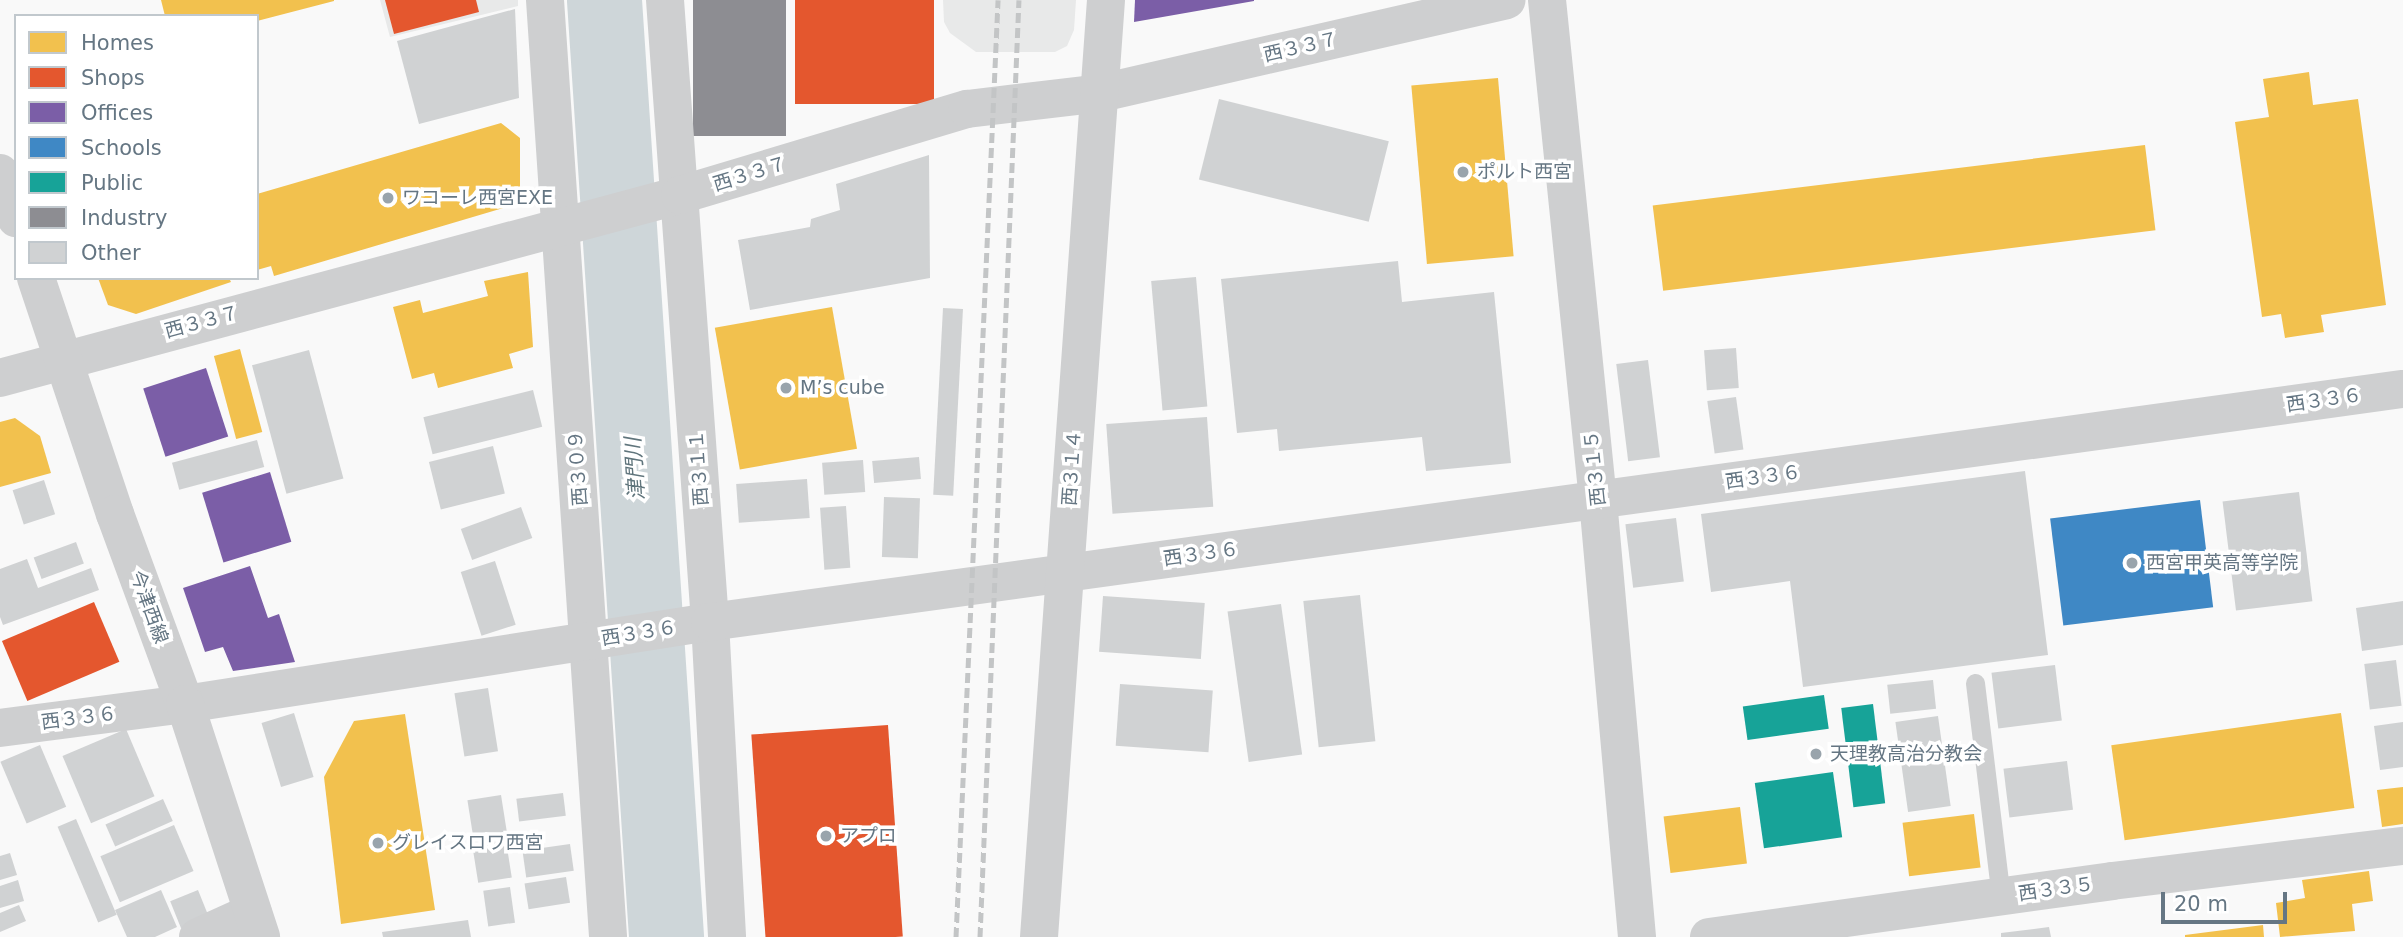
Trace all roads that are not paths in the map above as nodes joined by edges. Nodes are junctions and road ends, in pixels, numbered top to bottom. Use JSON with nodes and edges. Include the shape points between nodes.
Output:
{"nodes":[{"id":1,"x":545,"y":0,"type":"edge"},
{"id":2,"x":665,"y":0,"type":"edge"},
{"id":3,"x":1106,"y":0,"type":"edge"},
{"id":4,"x":1506,"y":0,"type":"edge"},
{"id":5,"x":1547,"y":0,"type":"edge"},
{"id":6,"x":1101,"y":93,"type":"junction"},
{"id":7,"x":0,"y":173,"type":"edge"},
{"id":8,"x":667,"y":198,"type":"junction"},
{"id":9,"x":14,"y":212,"type":"edge"},
{"id":10,"x":574,"y":222,"type":"junction"},
{"id":11,"x":37,"y":280,"type":"edge"},
{"id":12,"x":64,"y":359,"type":"junction"},
{"id":13,"x":0,"y":378,"type":"edge"},
{"id":14,"x":2403,"y":389,"type":"edge"},
{"id":15,"x":1598,"y":500,"type":"junction"},
{"id":16,"x":1064,"y":573,"type":"junction"},
{"id":17,"x":710,"y":622,"type":"junction"},
{"id":18,"x":591,"y":642,"type":"junction"},
{"id":19,"x":1975,"y":683,"type":"dead end"},
{"id":20,"x":185,"y":704,"type":"junction"},
{"id":21,"x":0,"y":728,"type":"edge"},
{"id":22,"x":2403,"y":846,"type":"edge"},
{"id":23,"x":2001,"y":897,"type":"junction"},
{"id":24,"x":257,"y":925,"type":"edge"},
{"id":25,"x":198,"y":937,"type":"edge"},
{"id":26,"x":608,"y":937,"type":"edge"},
{"id":27,"x":727,"y":937,"type":"edge"},
{"id":28,"x":1039,"y":937,"type":"edge"},
{"id":29,"x":1637,"y":937,"type":"edge"},
{"id":30,"x":1709,"y":937,"type":"edge"}],
"edges":[{"from":1,"to":10,"type":"street","name":"西３０９"},
{"from":2,"to":8,"type":"street","name":"西３１１"},
{"from":3,"to":6,"type":"street","name":"西３１４"},
{"from":4,"to":6,"type":"street","name":"西３３７"},
{"from":5,"to":15,"type":"street","name":"西３１５"},
{"from":6,"to":8,"type":"street","name":"西３３７","via":[[967,109]]},
{"from":6,"to":16,"type":"street","name":"西３１４"},
{"from":7,"to":9,"type":"street"},
{"from":8,"to":10,"type":"street","name":"西３３７"},
{"from":8,"to":17,"type":"street","name":"西３１１"},
{"from":10,"to":12,"type":"street","name":"西３３７"},
{"from":10,"to":18,"type":"street","name":"西３０９"},
{"from":11,"to":12,"type":"street","name":"今津西線"},
{"from":12,"to":13,"type":"street","name":"西３３７"},
{"from":12,"to":20,"type":"street","name":"今津西線"},
{"from":14,"to":15,"type":"street","name":"西３３６"},
{"from":15,"to":16,"type":"street","name":"西３３６"},
{"from":15,"to":29,"type":"street","name":"西３１５"},
{"from":16,"to":17,"type":"street","name":"西３３６"},
{"from":16,"to":28,"type":"street","name":"西３１４"},
{"from":17,"to":18,"type":"street","name":"西３３６"},
{"from":17,"to":27,"type":"street","name":"西３１１"},
{"from":18,"to":20,"type":"street","name":"西３３６"},
{"from":18,"to":26,"type":"street","name":"西３０９"},
{"from":19,"to":23,"type":"lane"},
{"from":20,"to":21,"type":"street","name":"西３３６"},
{"from":20,"to":24,"type":"street","name":"今津西線"},
{"from":22,"to":23,"type":"street","name":"西３３５"},
{"from":23,"to":30,"type":"street","name":"西３３５"},
{"from":24,"to":25,"type":"street"}]}
